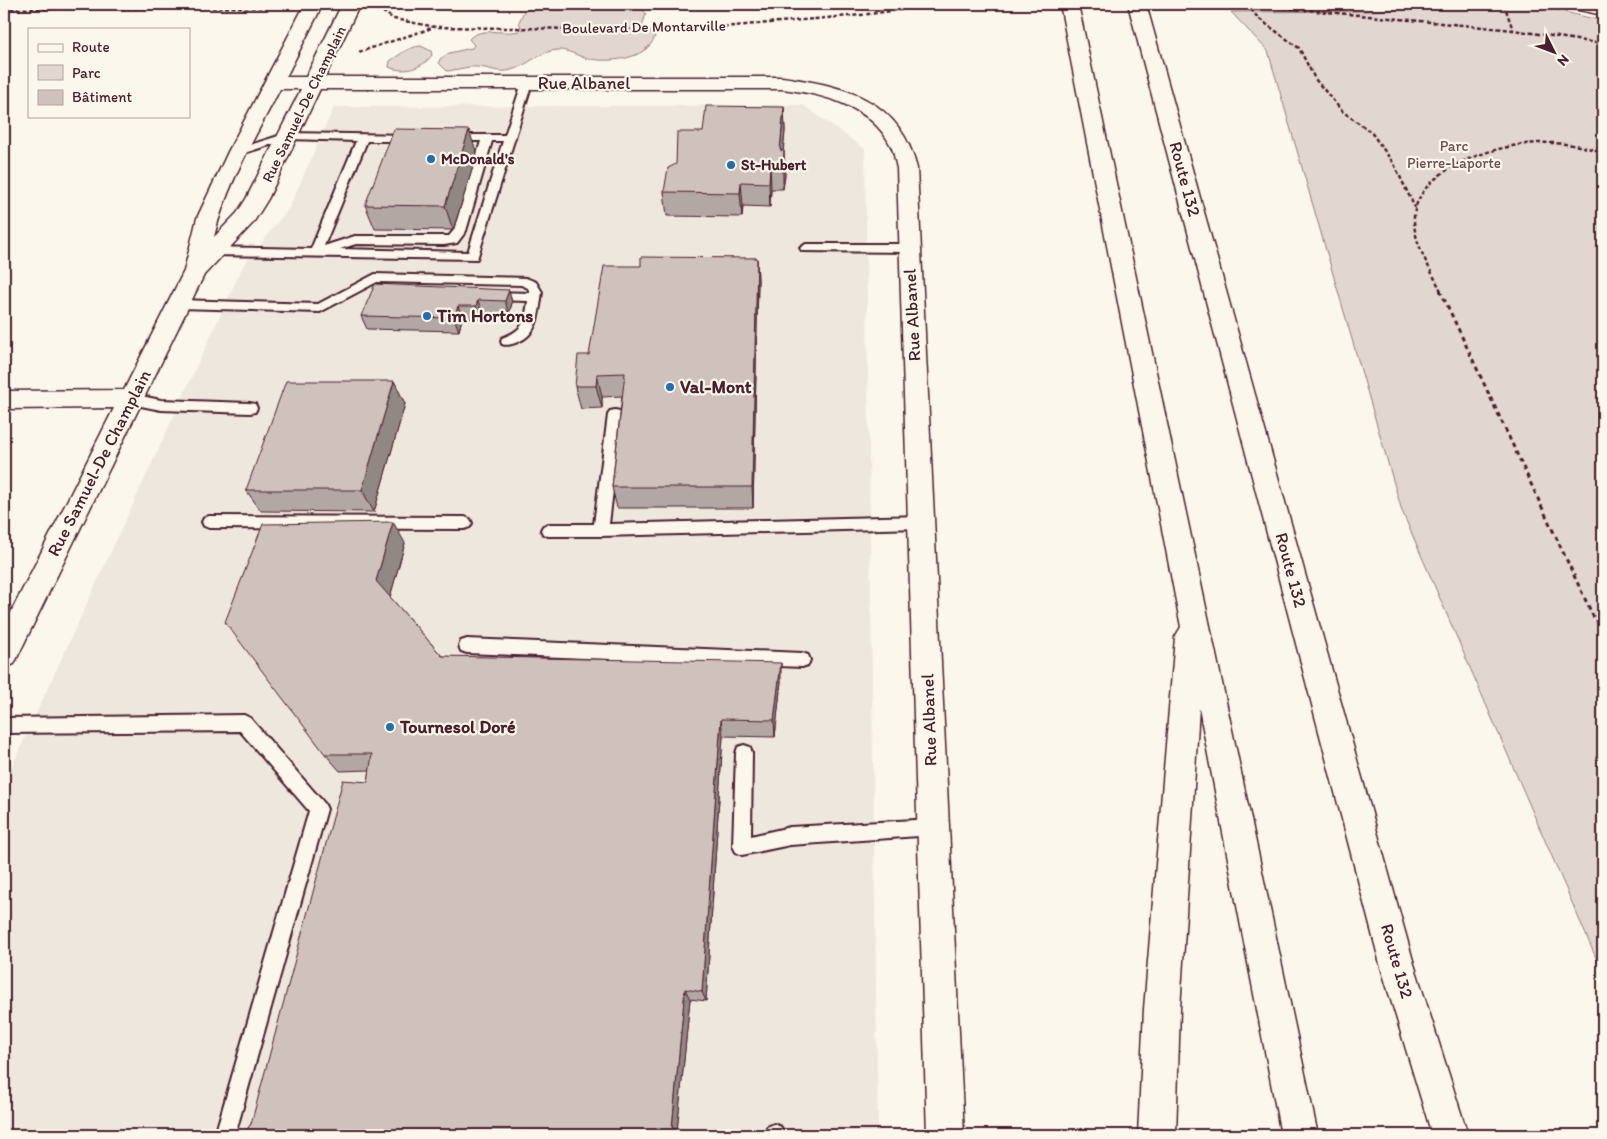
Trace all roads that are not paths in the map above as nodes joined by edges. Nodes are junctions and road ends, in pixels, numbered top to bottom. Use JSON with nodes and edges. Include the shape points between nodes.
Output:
{"nodes":[{"id":1,"x":314,"y":4,"type":"edge"},
{"id":2,"x":351,"y":4,"type":"edge"},
{"id":3,"x":1069,"y":4,"type":"edge"},
{"id":4,"x":1137,"y":4,"type":"edge"},
{"id":5,"x":1142,"y":4,"type":"edge"},
{"id":6,"x":1575,"y":4,"type":"edge"},
{"id":7,"x":1594,"y":7,"type":"edge"},
{"id":8,"x":1143,"y":24,"type":"junction"},
{"id":9,"x":526,"y":83,"type":"junction"},
{"id":10,"x":273,"y":84,"type":"junction"},
{"id":11,"x":313,"y":84,"type":"junction"},
{"id":12,"x":288,"y":136,"type":"junction"},
{"id":13,"x":362,"y":138,"type":"junction"},
{"id":14,"x":421,"y":138,"type":"edge"},
{"id":15,"x":441,"y":138,"type":"edge"},
{"id":16,"x":488,"y":138,"type":"junction"},
{"id":17,"x":509,"y":138,"type":"junction"},
{"id":18,"x":238,"y":152,"type":"junction"},
{"id":19,"x":806,"y":248,"type":"dead end"},
{"id":20,"x":909,"y":248,"type":"junction"},
{"id":21,"x":315,"y":254,"type":"junction"},
{"id":22,"x":202,"y":258,"type":"junction"},
{"id":23,"x":352,"y":291,"type":"junction"},
{"id":24,"x":371,"y":292,"type":"edge"},
{"id":25,"x":477,"y":295,"type":"edge"},
{"id":26,"x":535,"y":297,"type":"junction"},
{"id":27,"x":178,"y":304,"type":"junction"},
{"id":28,"x":507,"y":341,"type":"dead end"},
{"id":29,"x":131,"y":399,"type":"junction"},
{"id":30,"x":4,"y":400,"type":"edge"},
{"id":31,"x":250,"y":408,"type":"dead end"},
{"id":32,"x":615,"y":415,"type":"dead end"},
{"id":33,"x":209,"y":522,"type":"dead end"},
{"id":34,"x":922,"y":522,"type":"junction"},
{"id":35,"x":465,"y":523,"type":"dead end"},
{"id":36,"x":548,"y":530,"type":"dead end"},
{"id":37,"x":601,"y":530,"type":"junction"},
{"id":38,"x":1191,"y":608,"type":"junction"},
{"id":39,"x":467,"y":646,"type":"dead end"},
{"id":40,"x":4,"y":654,"type":"edge"},
{"id":41,"x":802,"y":660,"type":"dead end"},
{"id":42,"x":4,"y":725,"type":"edge"},
{"id":43,"x":744,"y":753,"type":"edge"},
{"id":44,"x":933,"y":828,"type":"junction"},
{"id":45,"x":225,"y":1135,"type":"edge"},
{"id":46,"x":946,"y":1135,"type":"edge"},
{"id":47,"x":1157,"y":1135,"type":"edge"},
{"id":48,"x":1300,"y":1135,"type":"edge"},
{"id":49,"x":1450,"y":1135,"type":"edge"}],
"edges":[{"from":1,"to":10,"type":"main road","name":"Rue Samuel-De Champlain"},
{"from":2,"to":11,"type":"main road","name":"Rue Samuel-De Champlain"},
{"from":3,"to":38,"type":"main road"},
{"from":4,"to":8,"type":"main road","name":"Route 132"},
{"from":5,"to":8,"type":"main road"},
{"from":6,"to":7,"type":"main road"},
{"from":8,"to":49,"type":"main road","name":"Route 132","via":[[1397,964]]},
{"from":9,"to":11,"type":"main road","name":"Rue Albanel"},
{"from":9,"to":17,"type":"lane"},
{"from":9,"to":20,"type":"main road","name":"Rue Albanel","via":[[782,83],[848,98],[879,117],[894,132],[904,150]]},
{"from":10,"to":11,"type":"main road","name":"Rue Albanel"},
{"from":10,"to":18,"type":"main road","name":"Rue Samuel-De Champlain"},
{"from":11,"to":12,"type":"main road","name":"Rue Samuel-De Champlain"},
{"from":12,"to":13,"type":"lane"},
{"from":12,"to":18,"type":"lane"},
{"from":12,"to":22,"type":"main road","name":"Rue Samuel-De Champlain","via":[[249,212]]},
{"from":13,"to":14,"type":"lane"},
{"from":13,"to":21,"type":"lane"},
{"from":15,"to":16,"type":"lane"},
{"from":16,"to":17,"type":"lane"},
{"from":16,"to":21,"type":"lane","via":[[456,238],[444,241],[355,240]]},
{"from":17,"to":21,"type":"lane","via":[[473,256]]},
{"from":18,"to":22,"type":"main road","name":"Rue Samuel-De Champlain","via":[[208,218]]},
{"from":19,"to":20,"type":"lane"},
{"from":20,"to":34,"type":"main road","name":"Rue Albanel"},
{"from":21,"to":22,"type":"lane"},
{"from":22,"to":27,"type":"main road","name":"Rue Samuel-De Champlain"},
{"from":23,"to":24,"type":"lane"},
{"from":23,"to":26,"type":"lane","via":[[375,278],[522,281],[532,285]]},
{"from":23,"to":27,"type":"lane","via":[[320,308]]},
{"from":25,"to":26,"type":"lane"},
{"from":26,"to":28,"type":"lane","via":[[528,330],[524,335]]},
{"from":27,"to":29,"type":"main road","name":"Rue Samuel-De Champlain"},
{"from":29,"to":30,"type":"main road"},
{"from":29,"to":31,"type":"lane","via":[[160,405]]},
{"from":29,"to":40,"type":"main road","name":"Rue Samuel-De Champlain"},
{"from":32,"to":37,"type":"lane"},
{"from":33,"to":35,"type":"lane"},
{"from":34,"to":37,"type":"lane"},
{"from":34,"to":44,"type":"main road","name":"Rue Albanel"},
{"from":36,"to":37,"type":"lane"},
{"from":38,"to":47,"type":"main road","via":[[1162,1009]]},
{"from":38,"to":48,"type":"main road"},
{"from":39,"to":41,"type":"lane"},
{"from":42,"to":45,"type":"lane","via":[[244,723],[318,809]]},
{"from":43,"to":44,"type":"lane","via":[[742,846],[790,836]]},
{"from":44,"to":46,"type":"main road","name":"Rue Albanel"}]}
